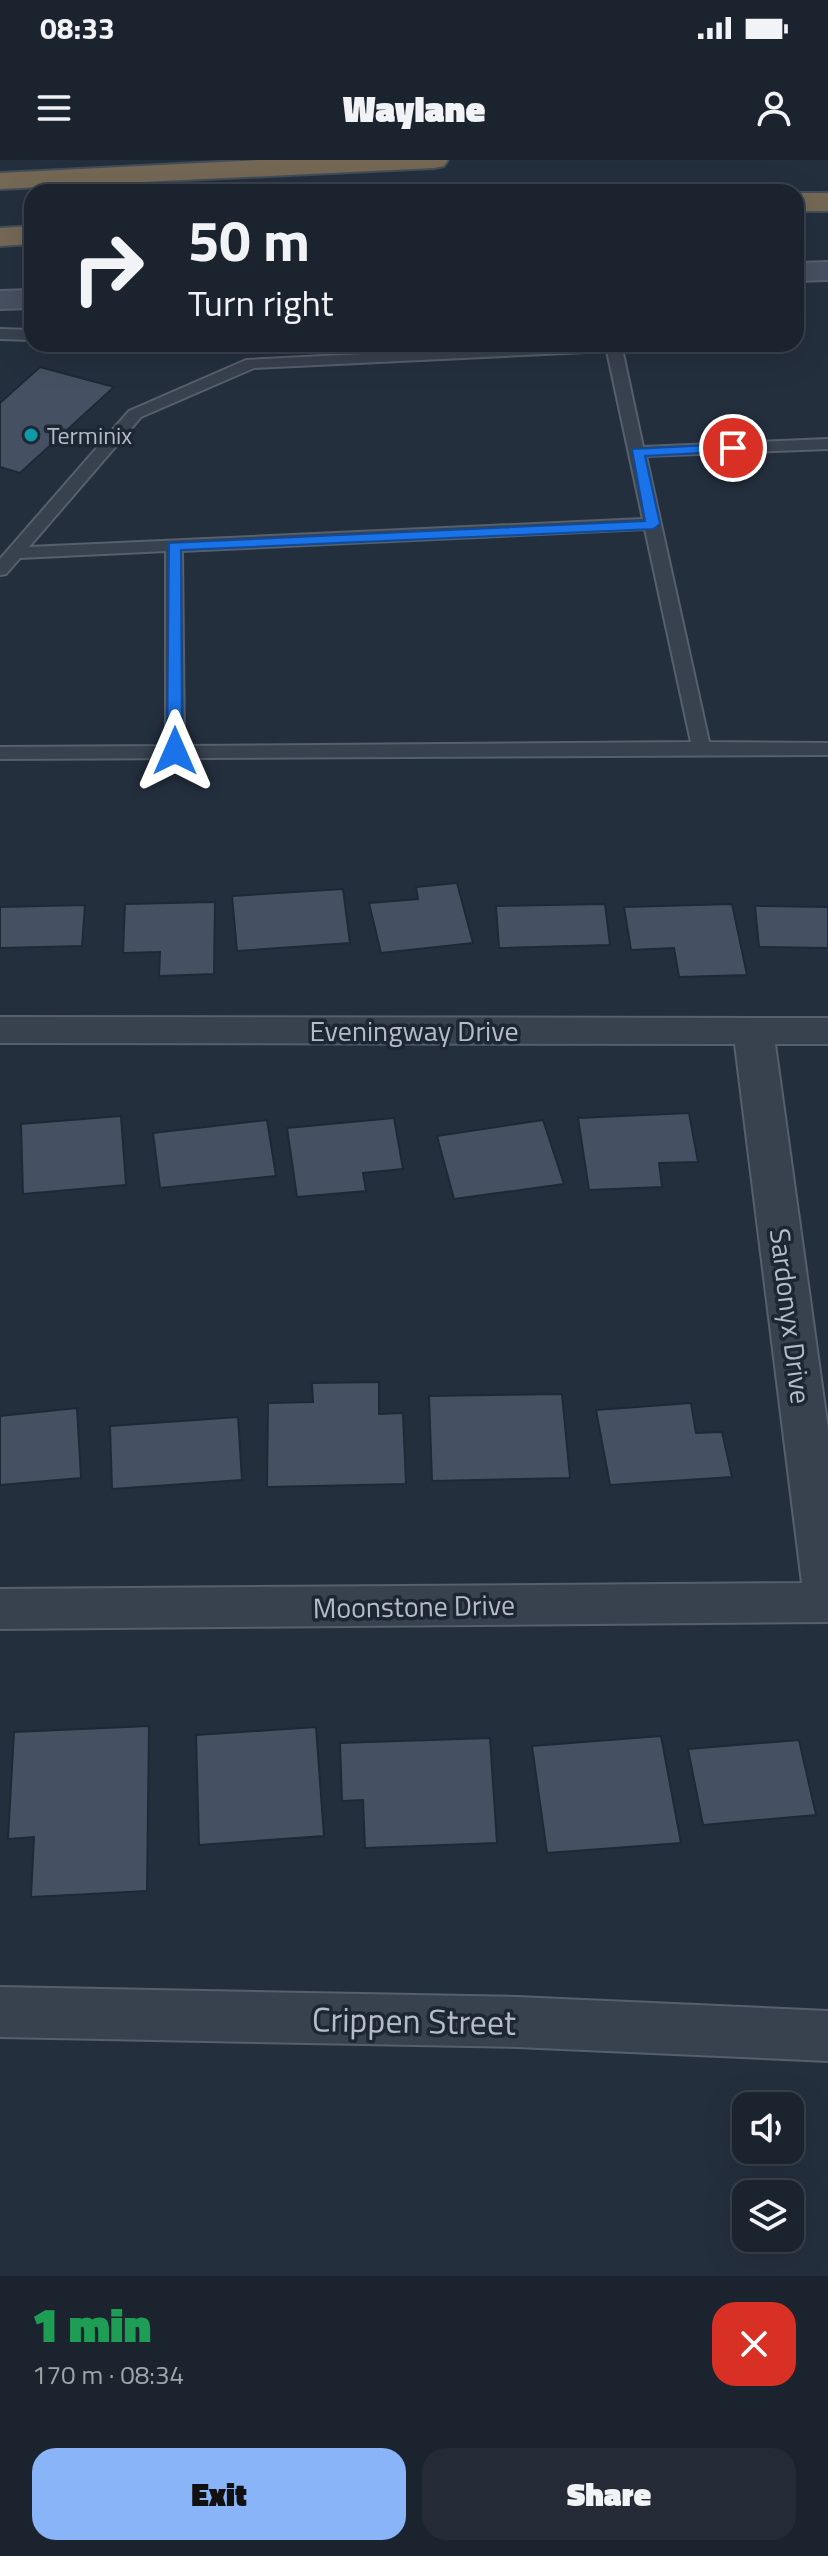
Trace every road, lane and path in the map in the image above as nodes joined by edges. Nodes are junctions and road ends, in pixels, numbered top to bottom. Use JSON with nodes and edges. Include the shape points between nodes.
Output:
{"nodes":[{"id":1,"x":434,"y":160,"type":"edge"},
{"id":2,"x":0,"y":181,"type":"edge"},
{"id":3,"x":804,"y":202,"type":"edge"},
{"id":4,"x":828,"y":202,"type":"edge"},
{"id":5,"x":24,"y":236,"type":"edge"},
{"id":6,"x":0,"y":237,"type":"edge"},
{"id":7,"x":828,"y":271,"type":"edge"},
{"id":8,"x":804,"y":272,"type":"edge"},
{"id":9,"x":24,"y":299,"type":"edge"},
{"id":10,"x":0,"y":300,"type":"edge"},
{"id":11,"x":0,"y":334,"type":"edge"},
{"id":12,"x":24,"y":335,"type":"edge"},
{"id":13,"x":473,"y":352,"type":"edge"},
{"id":14,"x":616,"y":352,"type":"edge"},
{"id":15,"x":828,"y":444,"type":"edge"},
{"id":16,"x":637,"y":452,"type":"junction"},
{"id":17,"x":653,"y":524,"type":"junction"},
{"id":18,"x":174,"y":546,"type":"junction"},
{"id":19,"x":14,"y":553,"type":"junction"},
{"id":20,"x":0,"y":570,"type":"edge"},
{"id":21,"x":701,"y":748,"type":"junction"},
{"id":22,"x":828,"y":749,"type":"edge"},
{"id":23,"x":175,"y":751,"type":"junction"},
{"id":24,"x":0,"y":753,"type":"edge"},
{"id":25,"x":0,"y":1030,"type":"edge"},
{"id":26,"x":753,"y":1031,"type":"junction"},
{"id":27,"x":828,"y":1031,"type":"edge"},
{"id":28,"x":828,"y":1601,"type":"edge"},
{"id":29,"x":0,"y":1609,"type":"edge"},
{"id":30,"x":0,"y":2012,"type":"edge"},
{"id":31,"x":828,"y":2036,"type":"edge"}],
"edges":[{"from":1,"to":2,"type":"highway"},
{"from":3,"to":4,"type":"highway"},
{"from":5,"to":6,"type":"highway"},
{"from":7,"to":8,"type":"main road"},
{"from":9,"to":10,"type":"main road"},
{"from":11,"to":12,"type":"lane"},
{"from":13,"to":19,"type":"lane","via":[[251,363],[135,414]]},
{"from":14,"to":16,"type":"lane"},
{"from":15,"to":16,"type":"lane"},
{"from":16,"to":17,"type":"lane"},
{"from":17,"to":18,"type":"lane"},
{"from":17,"to":21,"type":"lane"},
{"from":18,"to":19,"type":"lane"},
{"from":18,"to":23,"type":"lane"},
{"from":19,"to":20,"type":"lane"},
{"from":21,"to":22,"type":"lane"},
{"from":21,"to":23,"type":"lane"},
{"from":23,"to":24,"type":"lane"},
{"from":25,"to":26,"type":"street","name":"Eveningway Drive"},
{"from":26,"to":27,"type":"street","name":"Eveningway Drive"},
{"from":26,"to":28,"type":"street","name":"Sardonyx Drive"},
{"from":28,"to":29,"type":"street","name":"Moonstone Drive"},
{"from":30,"to":31,"type":"street","name":"Crippen Street","via":[[517,2022]]}]}
